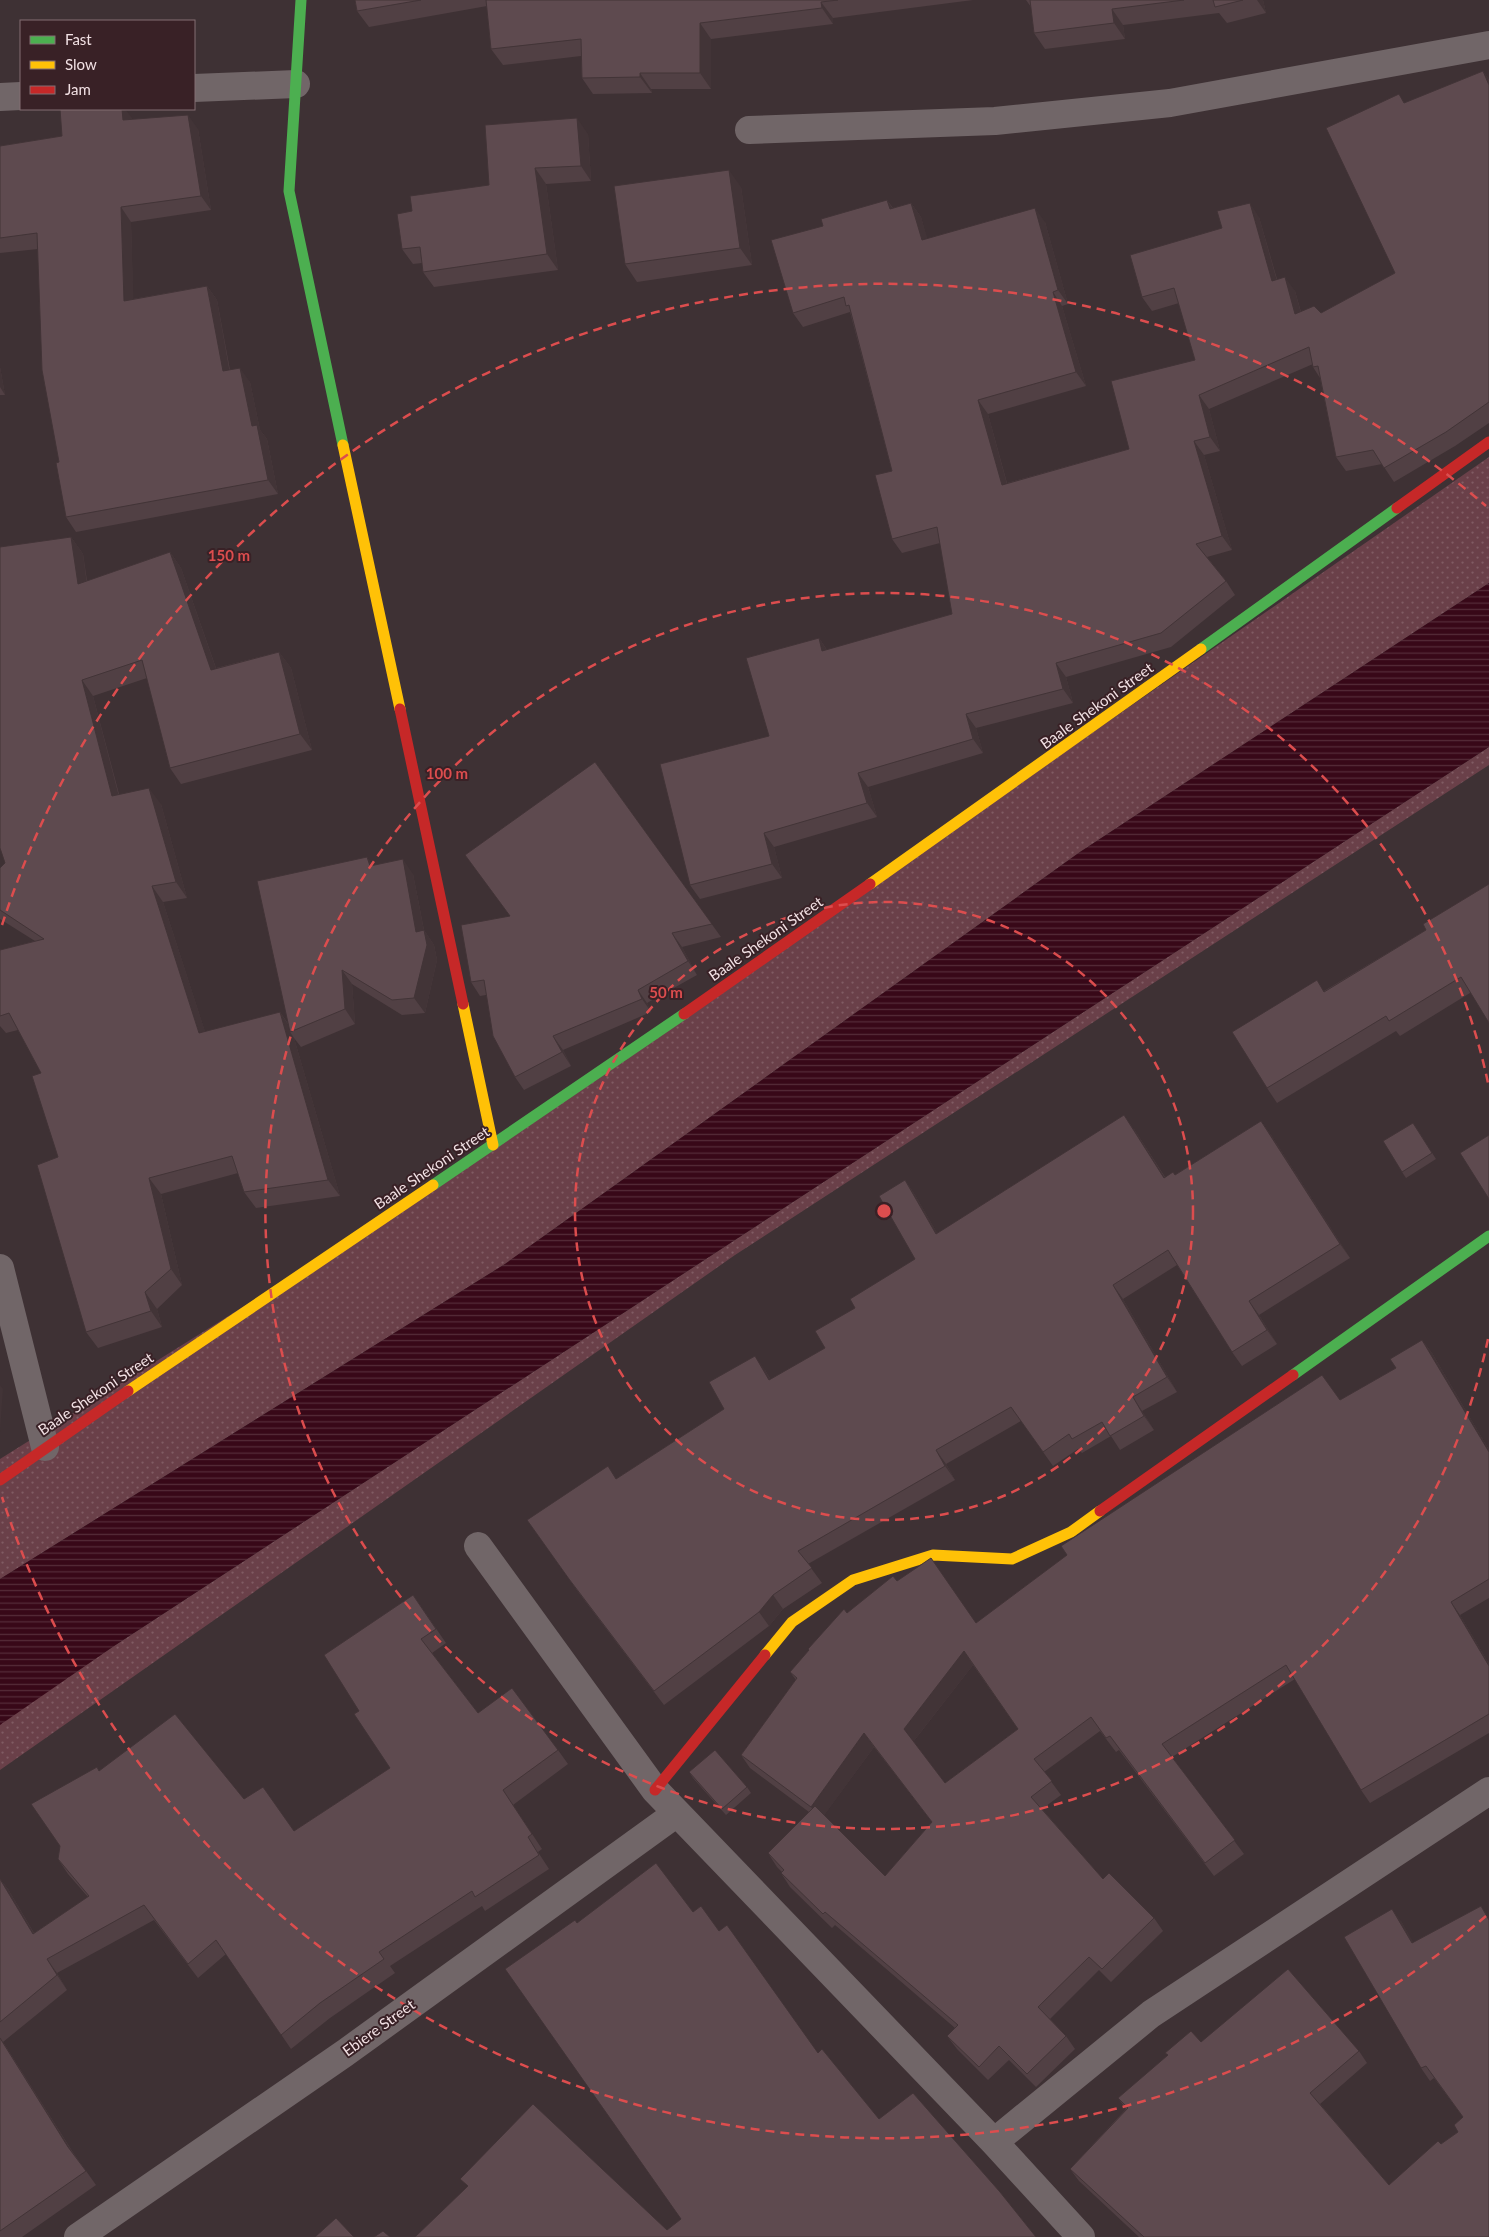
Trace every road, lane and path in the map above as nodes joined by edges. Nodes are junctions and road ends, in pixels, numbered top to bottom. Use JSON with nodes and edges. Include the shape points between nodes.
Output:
{"nodes":[{"id":1,"x":301,"y":0,"type":"edge"},
{"id":2,"x":1489,"y":45,"type":"edge"},
{"id":3,"x":296,"y":84,"type":"junction"},
{"id":4,"x":195,"y":88,"type":"edge"},
{"id":5,"x":20,"y":96,"type":"edge"},
{"id":6,"x":0,"y":97,"type":"edge"},
{"id":7,"x":749,"y":130,"type":"dead end"},
{"id":8,"x":1489,"y":442,"type":"edge"},
{"id":9,"x":493,"y":1145,"type":"junction"},
{"id":10,"x":1489,"y":1236,"type":"edge"},
{"id":11,"x":0,"y":1268,"type":"edge"},
{"id":12,"x":44,"y":1447,"type":"junction"},
{"id":13,"x":0,"y":1480,"type":"edge"},
{"id":14,"x":478,"y":1546,"type":"dead end"},
{"id":15,"x":655,"y":1790,"type":"junction"},
{"id":16,"x":1489,"y":1791,"type":"edge"},
{"id":17,"x":677,"y":1813,"type":"junction"},
{"id":18,"x":994,"y":2142,"type":"junction"},
{"id":19,"x":1071,"y":2234,"type":"edge"},
{"id":20,"x":78,"y":2237,"type":"edge"}],
"edges":[{"from":1,"to":3,"type":"street"},
{"from":2,"to":7,"type":"street","via":[[1170,103],[995,121]]},
{"from":3,"to":4,"type":"street"},
{"from":3,"to":9,"type":"street","via":[[289,191]]},
{"from":5,"to":6,"type":"street"},
{"from":8,"to":9,"type":"street","name":"Baale Shekoni Street","via":[[1006,789]]},
{"from":9,"to":12,"type":"street","name":"Baale Shekoni Street"},
{"from":10,"to":15,"type":"street","via":[[1071,1532],[1012,1559],[933,1555],[853,1580],[792,1622]]},
{"from":11,"to":12,"type":"street"},
{"from":12,"to":13,"type":"street","name":"Baale Shekoni Street"},
{"from":14,"to":15,"type":"street"},
{"from":15,"to":17,"type":"street"},
{"from":16,"to":18,"type":"street","via":[[1151,2014]]},
{"from":17,"to":18,"type":"street"},
{"from":17,"to":20,"type":"street","name":"Ebiere Street","via":[[353,2047]]},
{"from":18,"to":19,"type":"street"}]}
